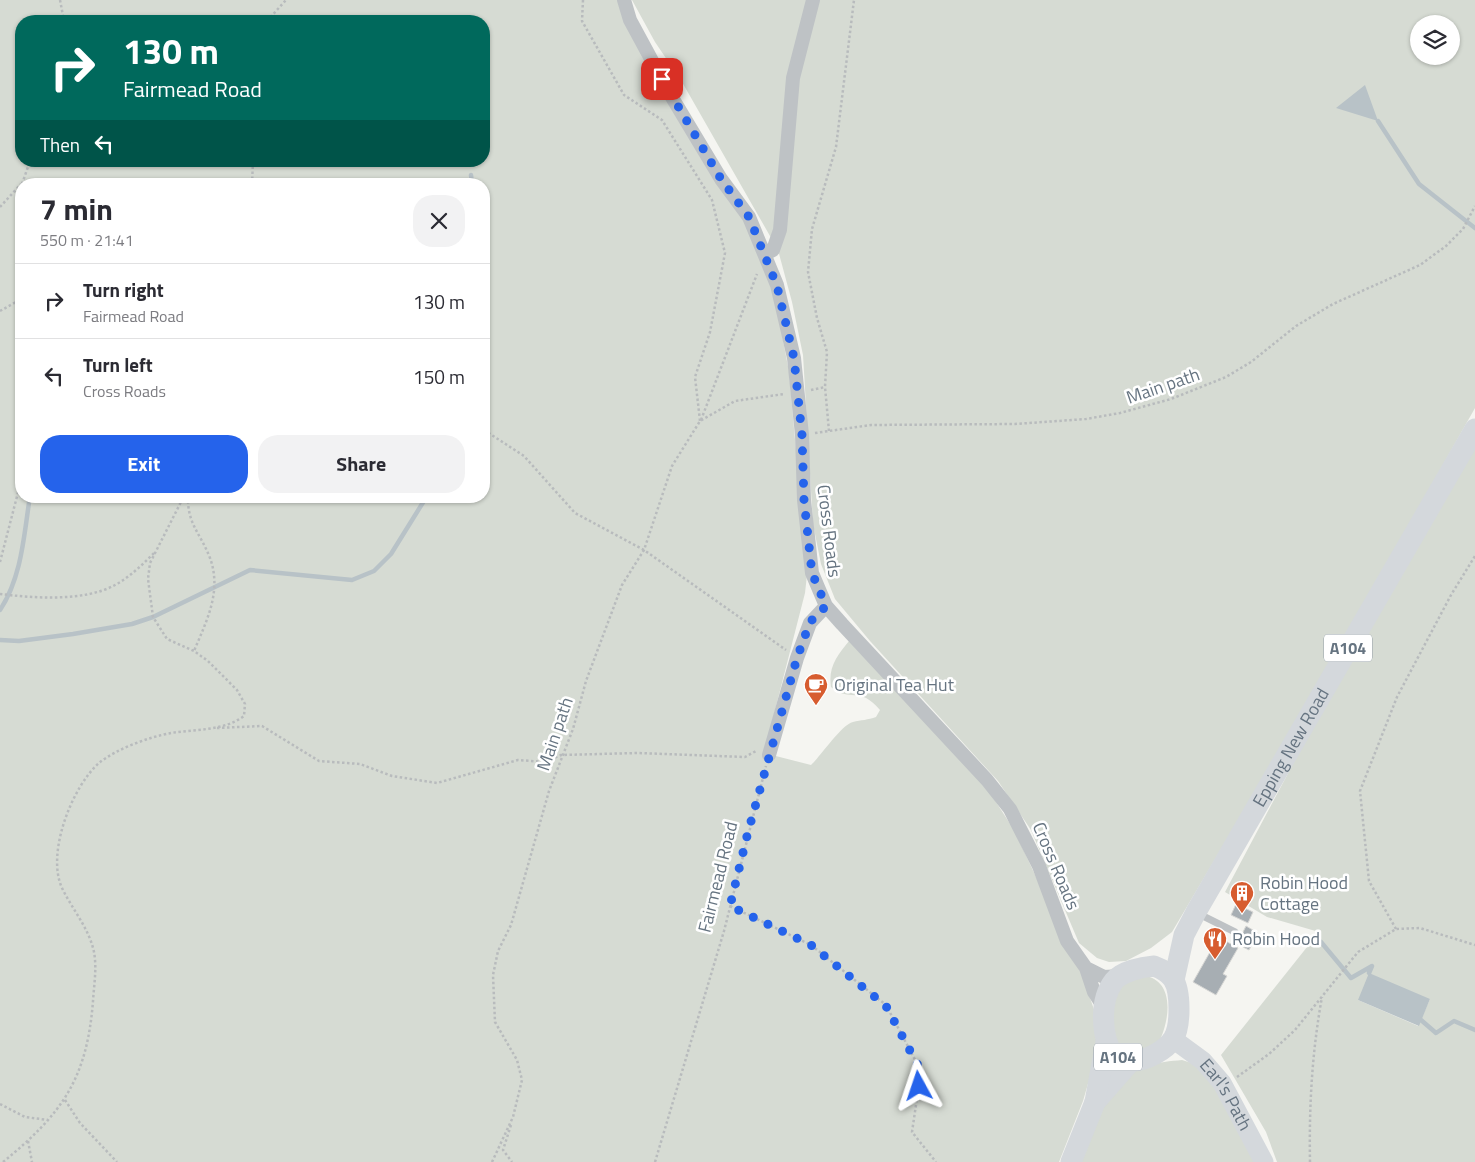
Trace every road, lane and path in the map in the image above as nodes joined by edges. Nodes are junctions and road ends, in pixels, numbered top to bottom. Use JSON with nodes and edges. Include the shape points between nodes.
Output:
{"nodes":[{"id":1,"x":60,"y":0,"type":"edge"},
{"id":2,"x":286,"y":0,"type":"edge"},
{"id":3,"x":583,"y":0,"type":"edge"},
{"id":4,"x":624,"y":0,"type":"edge"},
{"id":5,"x":813,"y":0,"type":"edge"},
{"id":6,"x":854,"y":0,"type":"edge"},
{"id":7,"x":63,"y":15,"type":"edge"},
{"id":8,"x":272,"y":15,"type":"edge"},
{"id":9,"x":15,"y":191,"type":"edge"},
{"id":10,"x":1475,"y":206,"type":"edge"},
{"id":11,"x":0,"y":207,"type":"edge"},
{"id":12,"x":765,"y":254,"type":"junction"},
{"id":13,"x":15,"y":303,"type":"edge"},
{"id":14,"x":0,"y":311,"type":"edge"},
{"id":15,"x":797,"y":392,"type":"junction"},
{"id":16,"x":700,"y":421,"type":"junction"},
{"id":17,"x":1475,"y":428,"type":"edge"},
{"id":18,"x":829,"y":431,"type":"junction"},
{"id":19,"x":490,"y":434,"type":"edge"},
{"id":20,"x":802,"y":435,"type":"junction"},
{"id":21,"x":15,"y":503,"type":"edge"},
{"id":22,"x":180,"y":503,"type":"edge"},
{"id":23,"x":188,"y":503,"type":"edge"},
{"id":24,"x":156,"y":550,"type":"junction"},
{"id":25,"x":644,"y":550,"type":"junction"},
{"id":26,"x":1475,"y":556,"type":"edge"},
{"id":27,"x":0,"y":562,"type":"edge"},
{"id":28,"x":0,"y":594,"type":"edge"},
{"id":29,"x":826,"y":606,"type":"junction"},
{"id":30,"x":194,"y":651,"type":"junction"},
{"id":31,"x":797,"y":658,"type":"junction"},
{"id":32,"x":200,"y":729,"type":"junction"},
{"id":33,"x":771,"y":749,"type":"junction"},
{"id":34,"x":561,"y":755,"type":"junction"},
{"id":35,"x":730,"y":906,"type":"junction"},
{"id":36,"x":1196,"y":912,"type":"junction"},
{"id":37,"x":1396,"y":929,"type":"junction"},
{"id":38,"x":1235,"y":932,"type":"dead end"},
{"id":39,"x":1184,"y":935,"type":"junction"},
{"id":40,"x":1475,"y":945,"type":"edge"},
{"id":41,"x":1143,"y":967,"type":"junction"},
{"id":42,"x":1086,"y":968,"type":"junction"},
{"id":43,"x":1120,"y":976,"type":"junction"},
{"id":44,"x":1174,"y":980,"type":"junction"},
{"id":45,"x":1322,"y":996,"type":"junction"},
{"id":46,"x":1105,"y":1009,"type":"junction"},
{"id":47,"x":1173,"y":1039,"type":"junction"},
{"id":48,"x":1106,"y":1042,"type":"junction"},
{"id":49,"x":1132,"y":1061,"type":"junction"},
{"id":50,"x":1224,"y":1087,"type":"junction"},
{"id":51,"x":65,"y":1100,"type":"junction"},
{"id":52,"x":1095,"y":1102,"type":"junction"},
{"id":53,"x":0,"y":1104,"type":"edge"},
{"id":54,"x":513,"y":1117,"type":"junction"},
{"id":55,"x":48,"y":1120,"type":"junction"},
{"id":56,"x":28,"y":1141,"type":"junction"},
{"id":57,"x":3,"y":1162,"type":"edge"},
{"id":58,"x":32,"y":1162,"type":"edge"},
{"id":59,"x":117,"y":1162,"type":"edge"},
{"id":60,"x":492,"y":1162,"type":"edge"},
{"id":61,"x":512,"y":1162,"type":"edge"},
{"id":62,"x":655,"y":1162,"type":"edge"},
{"id":63,"x":936,"y":1162,"type":"edge"},
{"id":64,"x":1071,"y":1162,"type":"edge"},
{"id":65,"x":1264,"y":1162,"type":"edge"},
{"id":66,"x":1310,"y":1162,"type":"edge"}],
"edges":[{"from":1,"to":7,"type":"path"},
{"from":2,"to":8,"type":"path"},
{"from":3,"to":16,"type":"path","via":[[582,21],[624,95],[662,120],[712,200],[725,253],[710,332],[695,377]]},
{"from":4,"to":12,"type":"street","name":"Cross Roads","via":[[630,20],[670,94],[721,179],[749,217]]},
{"from":5,"to":12,"type":"street","via":[[793,78],[780,230],[773,250]]},
{"from":6,"to":18,"type":"path","via":[[836,147],[812,229],[808,272],[827,352],[825,396]]},
{"from":9,"to":11,"type":"path"},
{"from":10,"to":18,"type":"path","name":"Main path","via":[[1463,229],[1420,264],[1318,313],[1226,377],[1171,399],[1120,414],[1086,419],[1015,424],[871,425]]},
{"from":12,"to":15,"type":"street","name":"Cross Roads","via":[[786,315]]},
{"from":12,"to":16,"type":"path"},
{"from":13,"to":14,"type":"path"},
{"from":15,"to":16,"type":"path","name":"Main path","via":[[735,401]]},
{"from":15,"to":20,"type":"street","name":"Cross Roads"},
{"from":16,"to":25,"type":"path","name":"Main path","via":[[672,466]]},
{"from":17,"to":36,"type":"main road","name":"Epping New Road","number":"A104"},
{"from":18,"to":20,"type":"path","name":"Main path"},
{"from":19,"to":25,"type":"path","via":[[524,456],[575,513]]},
{"from":20,"to":29,"type":"street","name":"Cross Roads","via":[[804,500],[812,573]]},
{"from":21,"to":27,"type":"path"},
{"from":22,"to":24,"type":"path"},
{"from":23,"to":30,"type":"path","via":[[192,524],[210,558],[215,586],[213,606]]},
{"from":24,"to":28,"type":"path","via":[[137,570],[114,586],[98,591],[37,598]]},
{"from":24,"to":30,"type":"path","via":[[148,579],[153,616],[167,639]]},
{"from":25,"to":31,"type":"path"},
{"from":25,"to":34,"type":"path","name":"Main path","via":[[622,585]]},
{"from":26,"to":37,"type":"path","via":[[1397,697],[1360,791],[1369,881]]},
{"from":29,"to":31,"type":"street","via":[[810,622]]},
{"from":29,"to":42,"type":"street","name":"Cross Roads","via":[[1010,809],[1039,866],[1067,941]]},
{"from":30,"to":32,"type":"path","via":[[237,690],[245,704],[244,716],[232,725]]},
{"from":31,"to":33,"type":"street"},
{"from":32,"to":34,"type":"path","via":[[262,726],[318,761],[360,764],[392,776],[437,783],[518,760],[545,762]]},
{"from":32,"to":51,"type":"path","via":[[168,734],[115,751],[97,765],[76,796],[60,833],[57,867],[61,886],[87,932],[96,968],[87,1046],[73,1087]]},
{"from":33,"to":34,"type":"path","via":[[745,757],[638,753]]},
{"from":33,"to":35,"type":"path","name":"Fairmead Road"},
{"from":34,"to":54,"type":"path","name":"Main path","via":[[493,975],[495,1022],[517,1060],[522,1080]]},
{"from":35,"to":62,"type":"path","name":"Fairmead Road"},
{"from":35,"to":63,"type":"path","via":[[811,945],[886,1006],[921,1071],[912,1132]]},
{"from":36,"to":38,"type":"lane"},
{"from":36,"to":39,"type":"main road","name":"Epping New Road","number":"A104"},
{"from":37,"to":40,"type":"path","via":[[1420,928]]},
{"from":37,"to":45,"type":"path","via":[[1358,952]]},
{"from":39,"to":41,"type":"main road","name":"Epping New Road","number":"A104"},
{"from":39,"to":44,"type":"main road","name":"Epping New Road","number":"A104"},
{"from":41,"to":43,"type":"main road","number":"A104"},
{"from":41,"to":44,"type":"main road","via":[[1163,969]]},
{"from":42,"to":43,"type":"street","via":[[1104,977]]},
{"from":42,"to":46,"type":"street","name":"Cross Roads","via":[[1094,992]]},
{"from":43,"to":46,"type":"main road","number":"A104","via":[[1109,989]]},
{"from":44,"to":47,"type":"main road","number":"A104","via":[[1179,998]]},
{"from":45,"to":50,"type":"path","via":[[1295,1030]]},
{"from":45,"to":66,"type":"path","via":[[1315,1035],[1309,1117]]},
{"from":46,"to":48,"type":"main road","number":"A104"},
{"from":47,"to":49,"type":"main road","number":"A104","via":[[1152,1056]]},
{"from":47,"to":50,"type":"street","name":"Earl's Path","via":[[1203,1061]]},
{"from":48,"to":49,"type":"main road","number":"A104","via":[[1114,1056]]},
{"from":48,"to":52,"type":"main road","number":"A104"},
{"from":49,"to":52,"type":"main road","number":"A104"},
{"from":50,"to":65,"type":"street","name":"Earl's Path"},
{"from":51,"to":55,"type":"path"},
{"from":51,"to":59,"type":"path","via":[[80,1122]]},
{"from":52,"to":64,"type":"main road","number":"A104"},
{"from":53,"to":55,"type":"path","via":[[25,1117]]},
{"from":54,"to":60,"type":"path","name":"Main path"},
{"from":54,"to":61,"type":"path","via":[[504,1150]]},
{"from":55,"to":56,"type":"path"},
{"from":56,"to":57,"type":"path"},
{"from":56,"to":58,"type":"path"}]}
